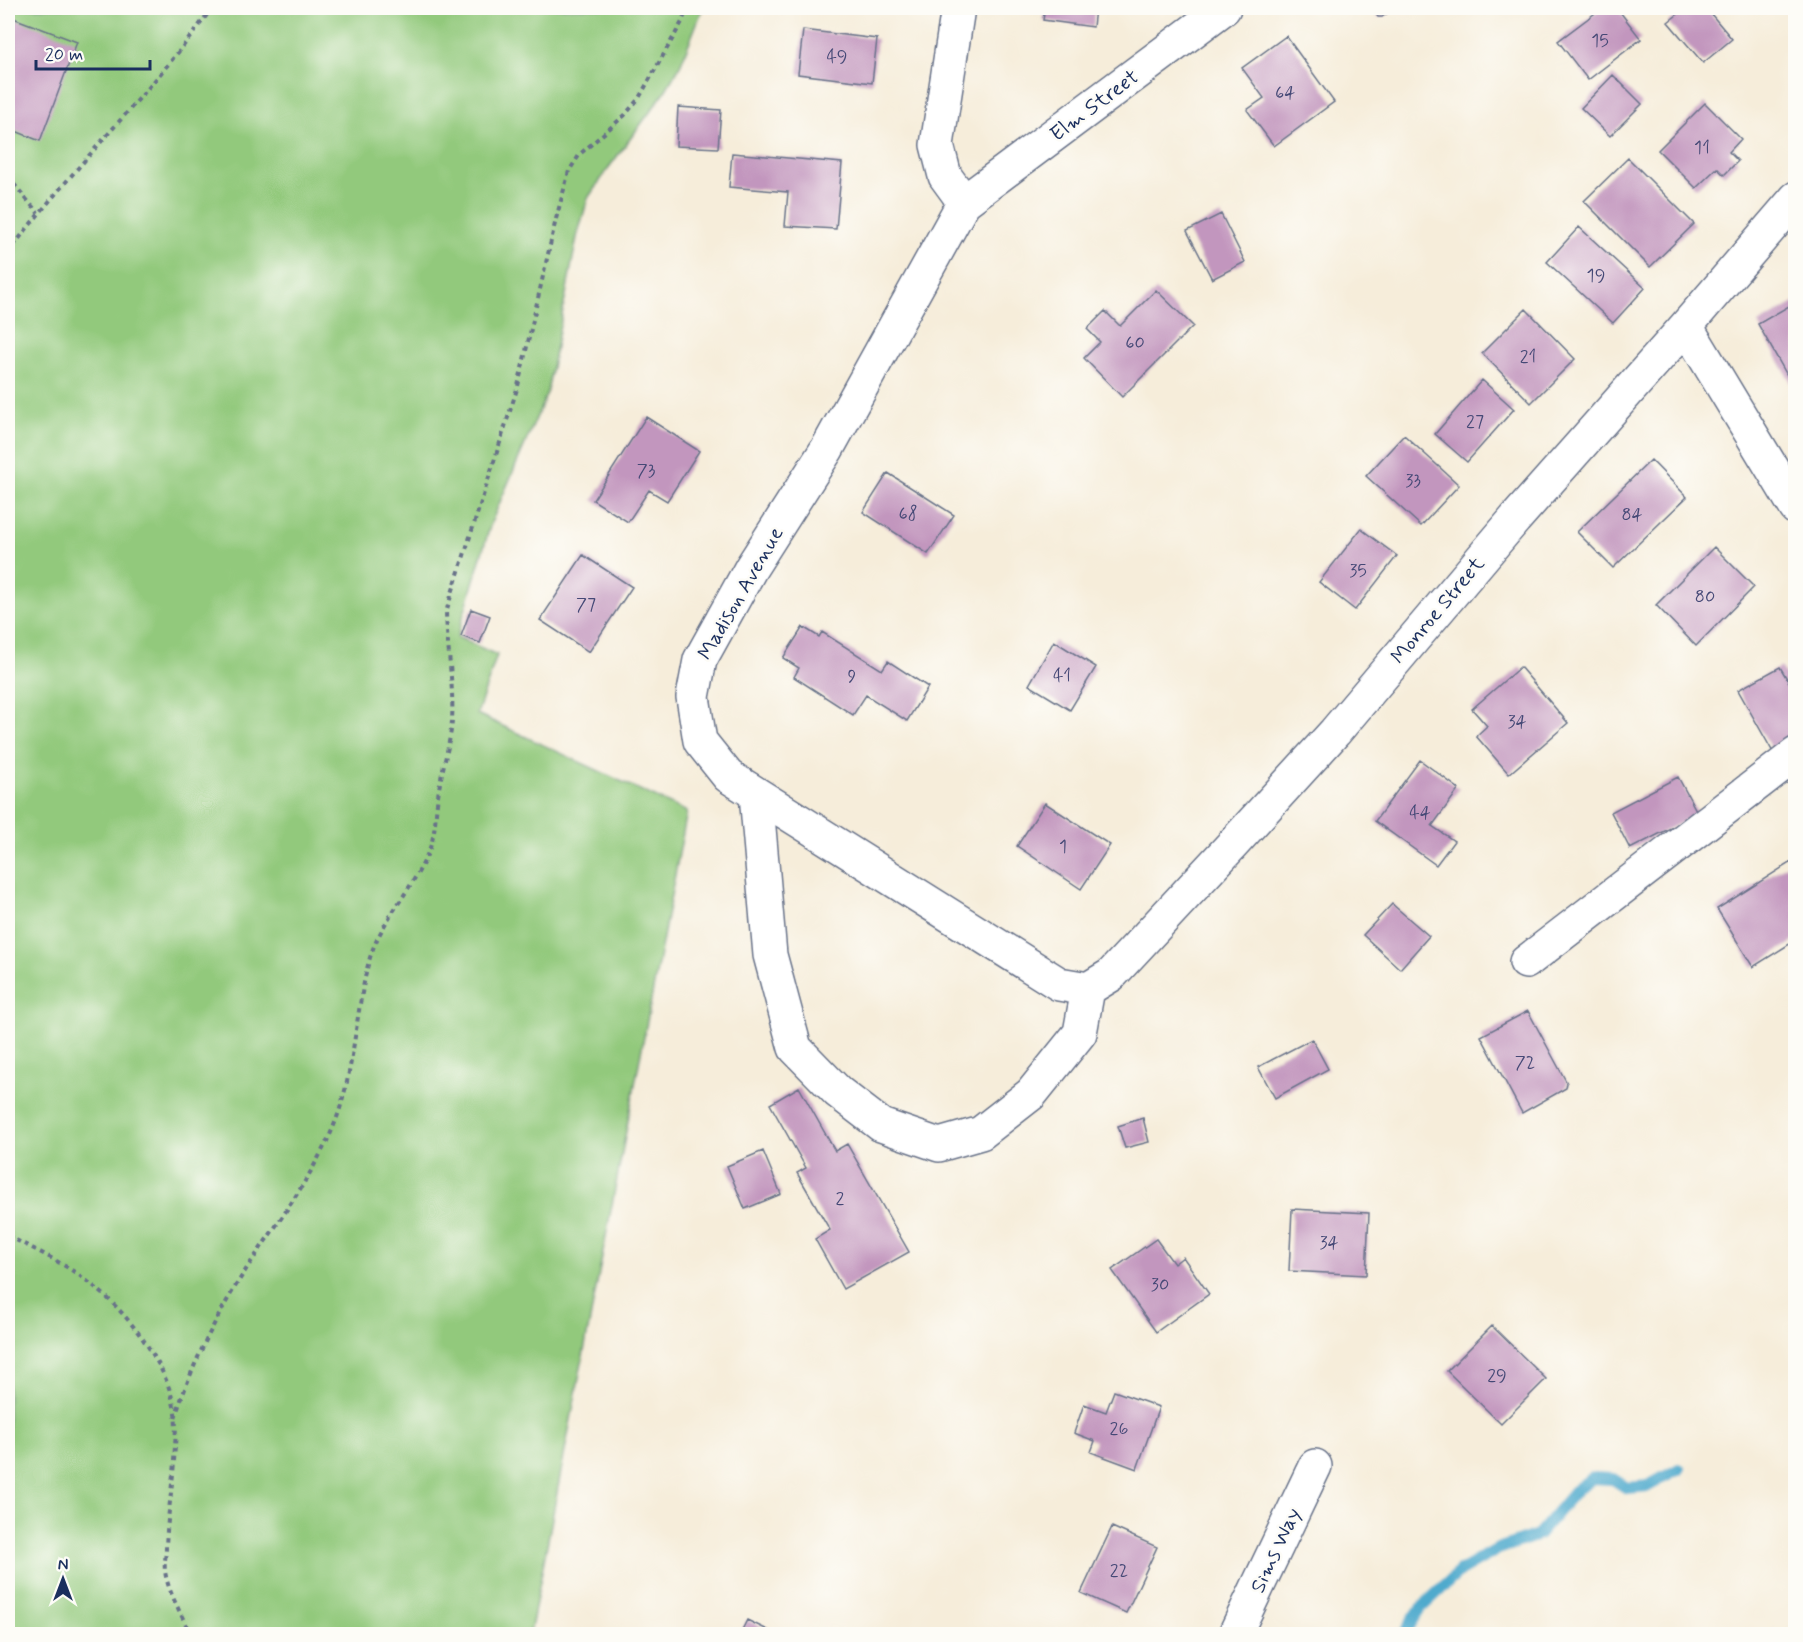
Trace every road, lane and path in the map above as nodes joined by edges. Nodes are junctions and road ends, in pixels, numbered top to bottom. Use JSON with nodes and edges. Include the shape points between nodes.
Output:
{"nodes":[{"id":1,"x":212,"y":8,"type":"edge"},
{"id":2,"x":687,"y":8,"type":"edge"},
{"id":3,"x":958,"y":8,"type":"edge"},
{"id":4,"x":1224,"y":8,"type":"edge"},
{"id":5,"x":8,"y":177,"type":"edge"},
{"id":6,"x":1796,"y":198,"type":"edge"},
{"id":7,"x":964,"y":202,"type":"junction"},
{"id":8,"x":38,"y":213,"type":"junction"},
{"id":9,"x":8,"y":253,"type":"edge"},
{"id":10,"x":1686,"y":326,"type":"junction"},
{"id":11,"x":1796,"y":508,"type":"edge"},
{"id":12,"x":1796,"y":754,"type":"edge"},
{"id":13,"x":756,"y":794,"type":"junction"},
{"id":14,"x":1526,"y":962,"type":"dead end"},
{"id":15,"x":1074,"y":986,"type":"junction"},
{"id":16,"x":8,"y":1236,"type":"edge"},
{"id":17,"x":175,"y":1418,"type":"junction"},
{"id":18,"x":1315,"y":1466,"type":"dead end"},
{"id":19,"x":190,"y":1635,"type":"edge"},
{"id":20,"x":1235,"y":1635,"type":"edge"}],
"edges":[{"from":1,"to":8,"type":"path","via":[[183,48]]},
{"from":2,"to":17,"type":"path","via":[[639,98],[625,116],[580,154],[569,171],[518,386],[446,612],[452,723],[430,848],[369,960],[347,1086],[327,1141],[224,1307],[187,1382]]},
{"from":3,"to":7,"type":"street","via":[[937,145],[945,176]]},
{"from":4,"to":7,"type":"street","name":"Elm Street"},
{"from":5,"to":8,"type":"path"},
{"from":6,"to":10,"type":"street","name":"Monroe Street"},
{"from":7,"to":13,"type":"street","name":"Madison Avenue","via":[[827,449],[751,568],[700,660],[693,697],[700,741],[728,776]]},
{"from":8,"to":9,"type":"path"},
{"from":10,"to":11,"type":"street"},
{"from":10,"to":15,"type":"street","name":"Monroe Street","via":[[1515,519],[1335,732],[1111,975]]},
{"from":12,"to":14,"type":"street"},
{"from":13,"to":15,"type":"street","name":"Madison Avenue"},
{"from":13,"to":15,"type":"street","via":[[770,955],[795,1048],[838,1092],[880,1125],[939,1145],[981,1133],[1031,1094],[1080,1033]]},
{"from":16,"to":17,"type":"path","via":[[67,1267],[114,1305],[142,1336],[158,1362],[168,1383]]},
{"from":17,"to":19,"type":"path","via":[[165,1570]]},
{"from":18,"to":20,"type":"street","name":"Sims Way"}]}
